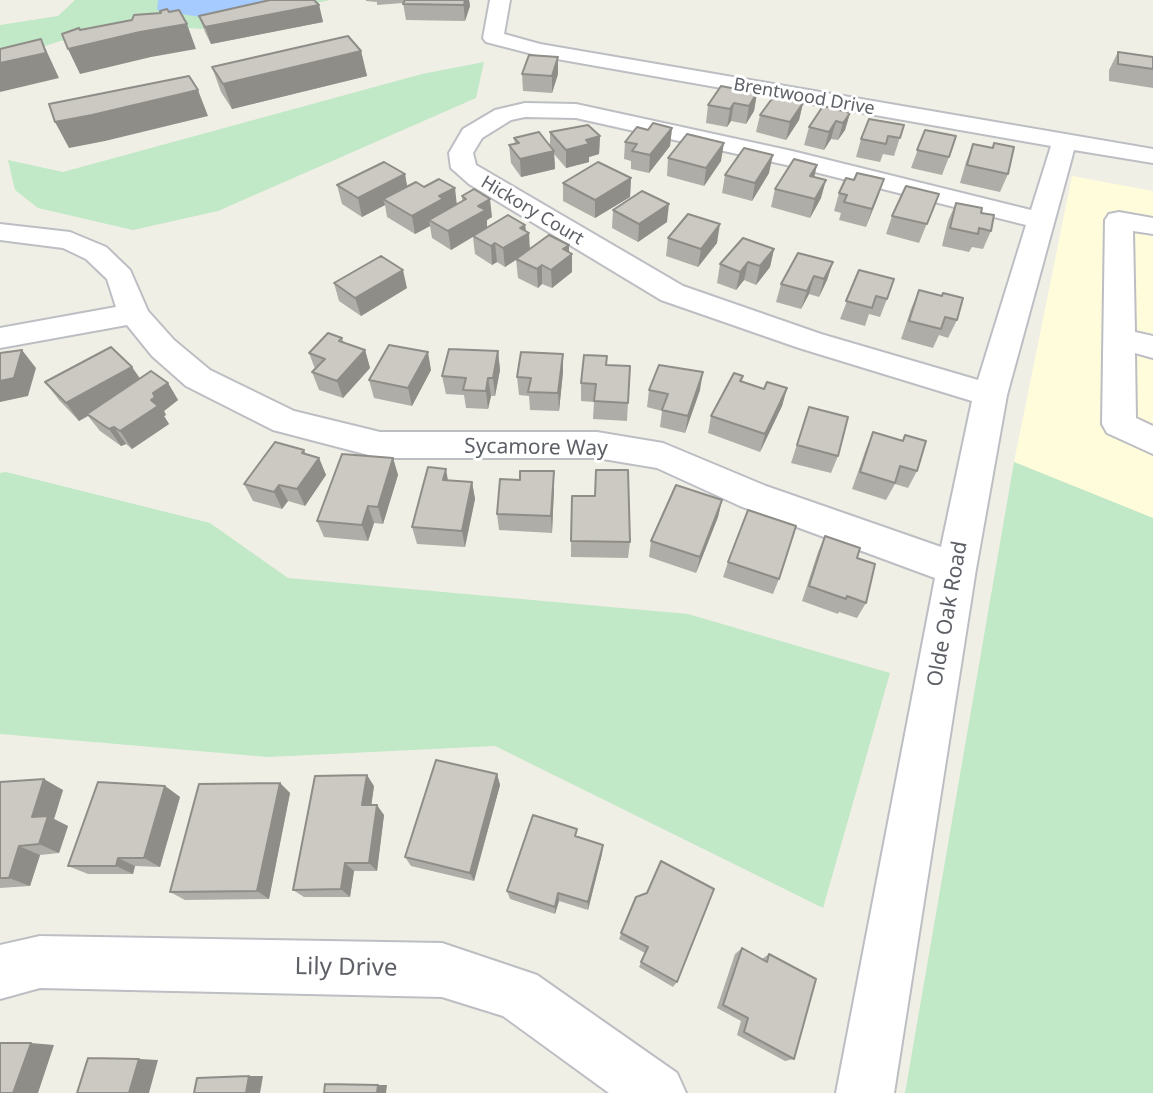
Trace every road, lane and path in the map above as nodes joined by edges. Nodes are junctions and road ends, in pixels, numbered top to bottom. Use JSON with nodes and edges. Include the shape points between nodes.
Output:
{"nodes":[{"id":1,"x":500,"y":0,"type":"edge"},
{"id":2,"x":1064,"y":143,"type":"junction"},
{"id":3,"x":1153,"y":156,"type":"edge"},
{"id":4,"x":1041,"y":221,"type":"junction"},
{"id":5,"x":1153,"y":226,"type":"edge"},
{"id":6,"x":0,"y":232,"type":"edge"},
{"id":7,"x":134,"y":314,"type":"junction"},
{"id":8,"x":0,"y":338,"type":"edge"},
{"id":9,"x":1119,"y":339,"type":"junction"},
{"id":10,"x":1153,"y":347,"type":"edge"},
{"id":11,"x":990,"y":395,"type":"junction"},
{"id":12,"x":1153,"y":441,"type":"edge"},
{"id":13,"x":956,"y":569,"type":"junction"},
{"id":14,"x":0,"y":972,"type":"edge"},
{"id":15,"x":657,"y":1093,"type":"edge"},
{"id":16,"x":864,"y":1093,"type":"edge"}],
"edges":[{"from":1,"to":2,"type":"street","name":"Brentwood Drive","via":[[493,38]]},
{"from":2,"to":3,"type":"street","name":"Brentwood Drive"},
{"from":2,"to":4,"type":"street","name":"Olde Oak Road"},
{"from":4,"to":11,"type":"street","name":"Olde Oak Road"},
{"from":4,"to":11,"type":"street","name":"Hickory Court","via":[[576,111],[525,110],[503,115],[472,134],[461,153],[464,168],[478,179],[672,293],[810,341]]},
{"from":5,"to":9,"type":"street","via":[[1119,220]]},
{"from":6,"to":7,"type":"street","name":"Sycamore Way","via":[[69,240],[96,253],[120,276]]},
{"from":7,"to":8,"type":"street"},
{"from":7,"to":13,"type":"street","name":"Sycamore Way","via":[[163,348],[198,377],[285,421],[380,445],[597,445],[663,457],[753,496]]},
{"from":9,"to":10,"type":"street"},
{"from":9,"to":12,"type":"street","via":[[1119,424]]},
{"from":11,"to":13,"type":"street","name":"Olde Oak Road"},
{"from":13,"to":16,"type":"street","name":"Olde Oak Road"},
{"from":14,"to":15,"type":"street","name":"Lily Drive","via":[[40,962],[442,970],[518,994]]}]}
